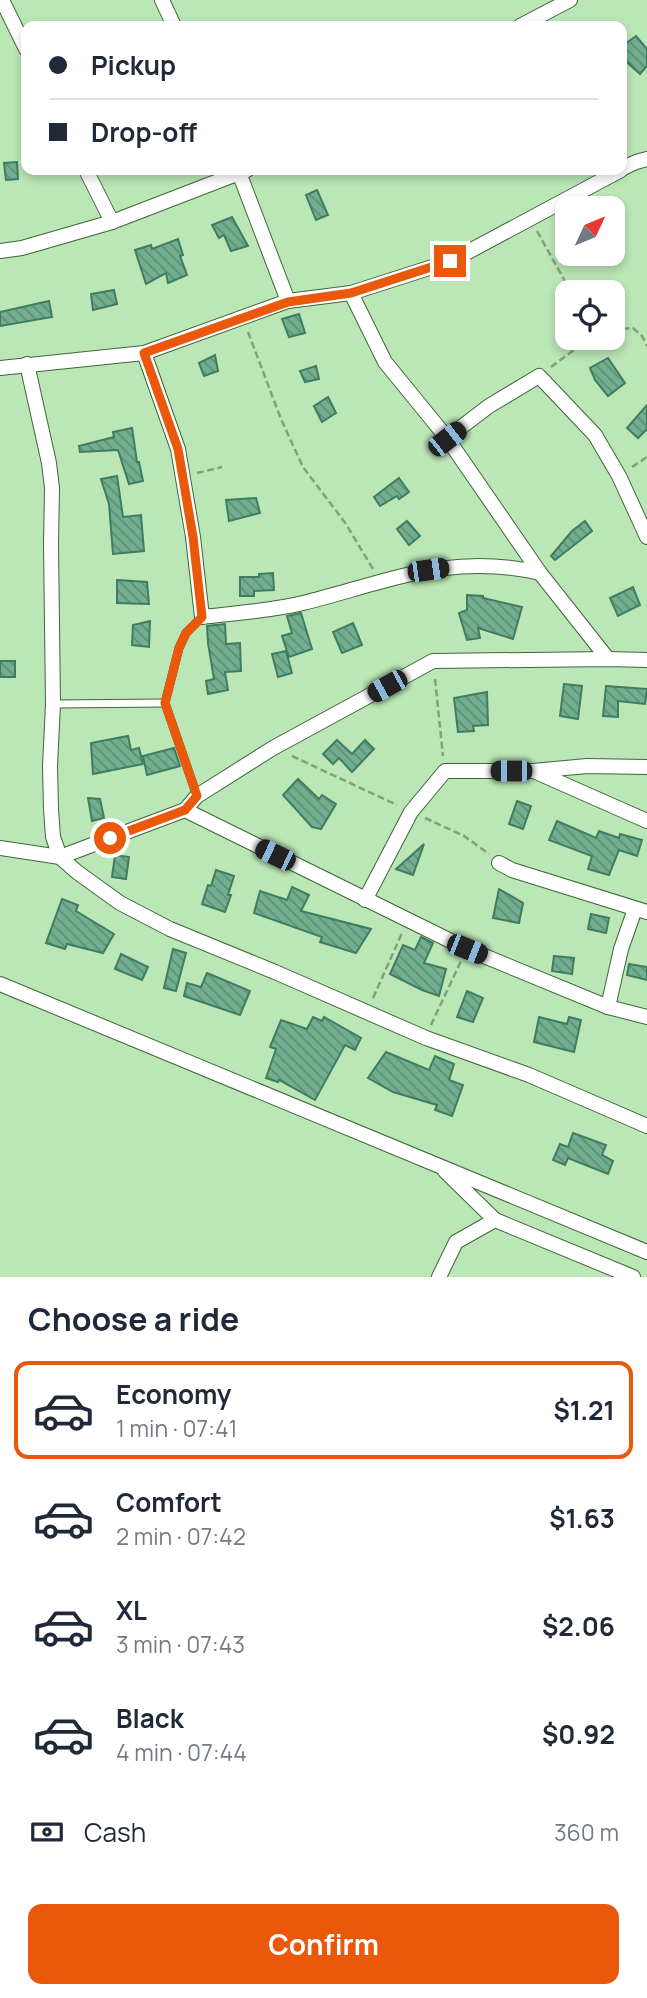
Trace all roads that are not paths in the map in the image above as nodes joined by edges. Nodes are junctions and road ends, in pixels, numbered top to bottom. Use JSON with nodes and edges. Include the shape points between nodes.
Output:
{"nodes":[{"id":1,"x":2,"y":0,"type":"edge"},
{"id":2,"x":162,"y":0,"type":"edge"},
{"id":3,"x":570,"y":0,"type":"edge"},
{"id":4,"x":172,"y":21,"type":"edge"},
{"id":5,"x":530,"y":21,"type":"edge"},
{"id":6,"x":21,"y":39,"type":"edge"},
{"id":7,"x":647,"y":159,"type":"edge"},
{"id":8,"x":627,"y":167,"type":"edge"},
{"id":9,"x":88,"y":175,"type":"edge"},
{"id":10,"x":232,"y":175,"type":"edge"},
{"id":11,"x":243,"y":175,"type":"edge"},
{"id":12,"x":611,"y":175,"type":"edge"},
{"id":13,"x":112,"y":222,"type":"junction"},
{"id":14,"x":0,"y":251,"type":"edge"},
{"id":15,"x":351,"y":293,"type":"junction"},
{"id":16,"x":288,"y":302,"type":"junction"},
{"id":17,"x":144,"y":353,"type":"junction"},
{"id":18,"x":27,"y":364,"type":"junction"},
{"id":19,"x":0,"y":368,"type":"edge"},
{"id":20,"x":447,"y":439,"type":"junction"},
{"id":21,"x":647,"y":537,"type":"edge"},
{"id":22,"x":540,"y":573,"type":"junction"},
{"id":23,"x":202,"y":617,"type":"junction"},
{"id":24,"x":608,"y":659,"type":"junction"},
{"id":25,"x":647,"y":660,"type":"edge"},
{"id":26,"x":165,"y":703,"type":"junction"},
{"id":27,"x":53,"y":704,"type":"junction"},
{"id":28,"x":647,"y":766,"type":"edge"},
{"id":29,"x":533,"y":771,"type":"junction"},
{"id":30,"x":197,"y":796,"type":"junction"},
{"id":31,"x":185,"y":810,"type":"junction"},
{"id":32,"x":647,"y":821,"type":"edge"},
{"id":33,"x":0,"y":848,"type":"edge"},
{"id":34,"x":60,"y":857,"type":"junction"},
{"id":35,"x":499,"y":863,"type":"road end"},
{"id":36,"x":365,"y":900,"type":"junction"},
{"id":37,"x":641,"y":910,"type":"edge"},
{"id":38,"x":0,"y":984,"type":"edge"},
{"id":39,"x":608,"y":1007,"type":"junction"},
{"id":40,"x":647,"y":1017,"type":"edge"},
{"id":41,"x":647,"y":1126,"type":"edge"},
{"id":42,"x":439,"y":1166,"type":"junction"},
{"id":43,"x":495,"y":1220,"type":"junction"},
{"id":44,"x":647,"y":1252,"type":"edge"},
{"id":45,"x":605,"y":1272,"type":"edge"},
{"id":46,"x":439,"y":1277,"type":"edge"},
{"id":47,"x":633,"y":1277,"type":"edge"}],
"edges":[{"from":1,"to":6,"type":"street"},
{"from":2,"to":4,"type":"street"},
{"from":3,"to":5,"type":"street"},
{"from":7,"to":8,"type":"street"},
{"from":9,"to":13,"type":"street"},
{"from":10,"to":13,"type":"street"},
{"from":11,"to":16,"type":"street"},
{"from":12,"to":15,"type":"street","via":[[450,261]]},
{"from":13,"to":14,"type":"street"},
{"from":15,"to":16,"type":"street"},
{"from":15,"to":20,"type":"street","via":[[385,362]]},
{"from":16,"to":17,"type":"street"},
{"from":17,"to":18,"type":"street"},
{"from":17,"to":23,"type":"street","via":[[178,449]]},
{"from":18,"to":19,"type":"street"},
{"from":18,"to":27,"type":"street","via":[[52,488]]},
{"from":20,"to":21,"type":"street","via":[[539,376],[595,435]]},
{"from":20,"to":22,"type":"street"},
{"from":22,"to":23,"type":"street","via":[[511,566],[463,565],[379,580],[301,603]]},
{"from":22,"to":24,"type":"street"},
{"from":23,"to":26,"type":"lane","via":[[179,648]]},
{"from":24,"to":25,"type":"street"},
{"from":24,"to":30,"type":"street","via":[[433,661],[273,748]]},
{"from":26,"to":27,"type":"lane"},
{"from":26,"to":30,"type":"lane"},
{"from":27,"to":34,"type":"street","via":[[51,810]]},
{"from":28,"to":29,"type":"street"},
{"from":29,"to":32,"type":"street"},
{"from":29,"to":36,"type":"street","via":[[445,771],[411,812]]},
{"from":30,"to":31,"type":"street"},
{"from":31,"to":34,"type":"street"},
{"from":31,"to":36,"type":"street"},
{"from":33,"to":34,"type":"street"},
{"from":34,"to":41,"type":"street","via":[[120,903],[170,929]]},
{"from":35,"to":37,"type":"street"},
{"from":36,"to":39,"type":"street","via":[[467,949]]},
{"from":37,"to":39,"type":"street","via":[[621,949]]},
{"from":38,"to":42,"type":"street"},
{"from":39,"to":40,"type":"street"},
{"from":42,"to":43,"type":"street"},
{"from":42,"to":44,"type":"street"},
{"from":43,"to":45,"type":"street"},
{"from":43,"to":46,"type":"street","via":[[456,1242]]},
{"from":45,"to":47,"type":"street"}]}
